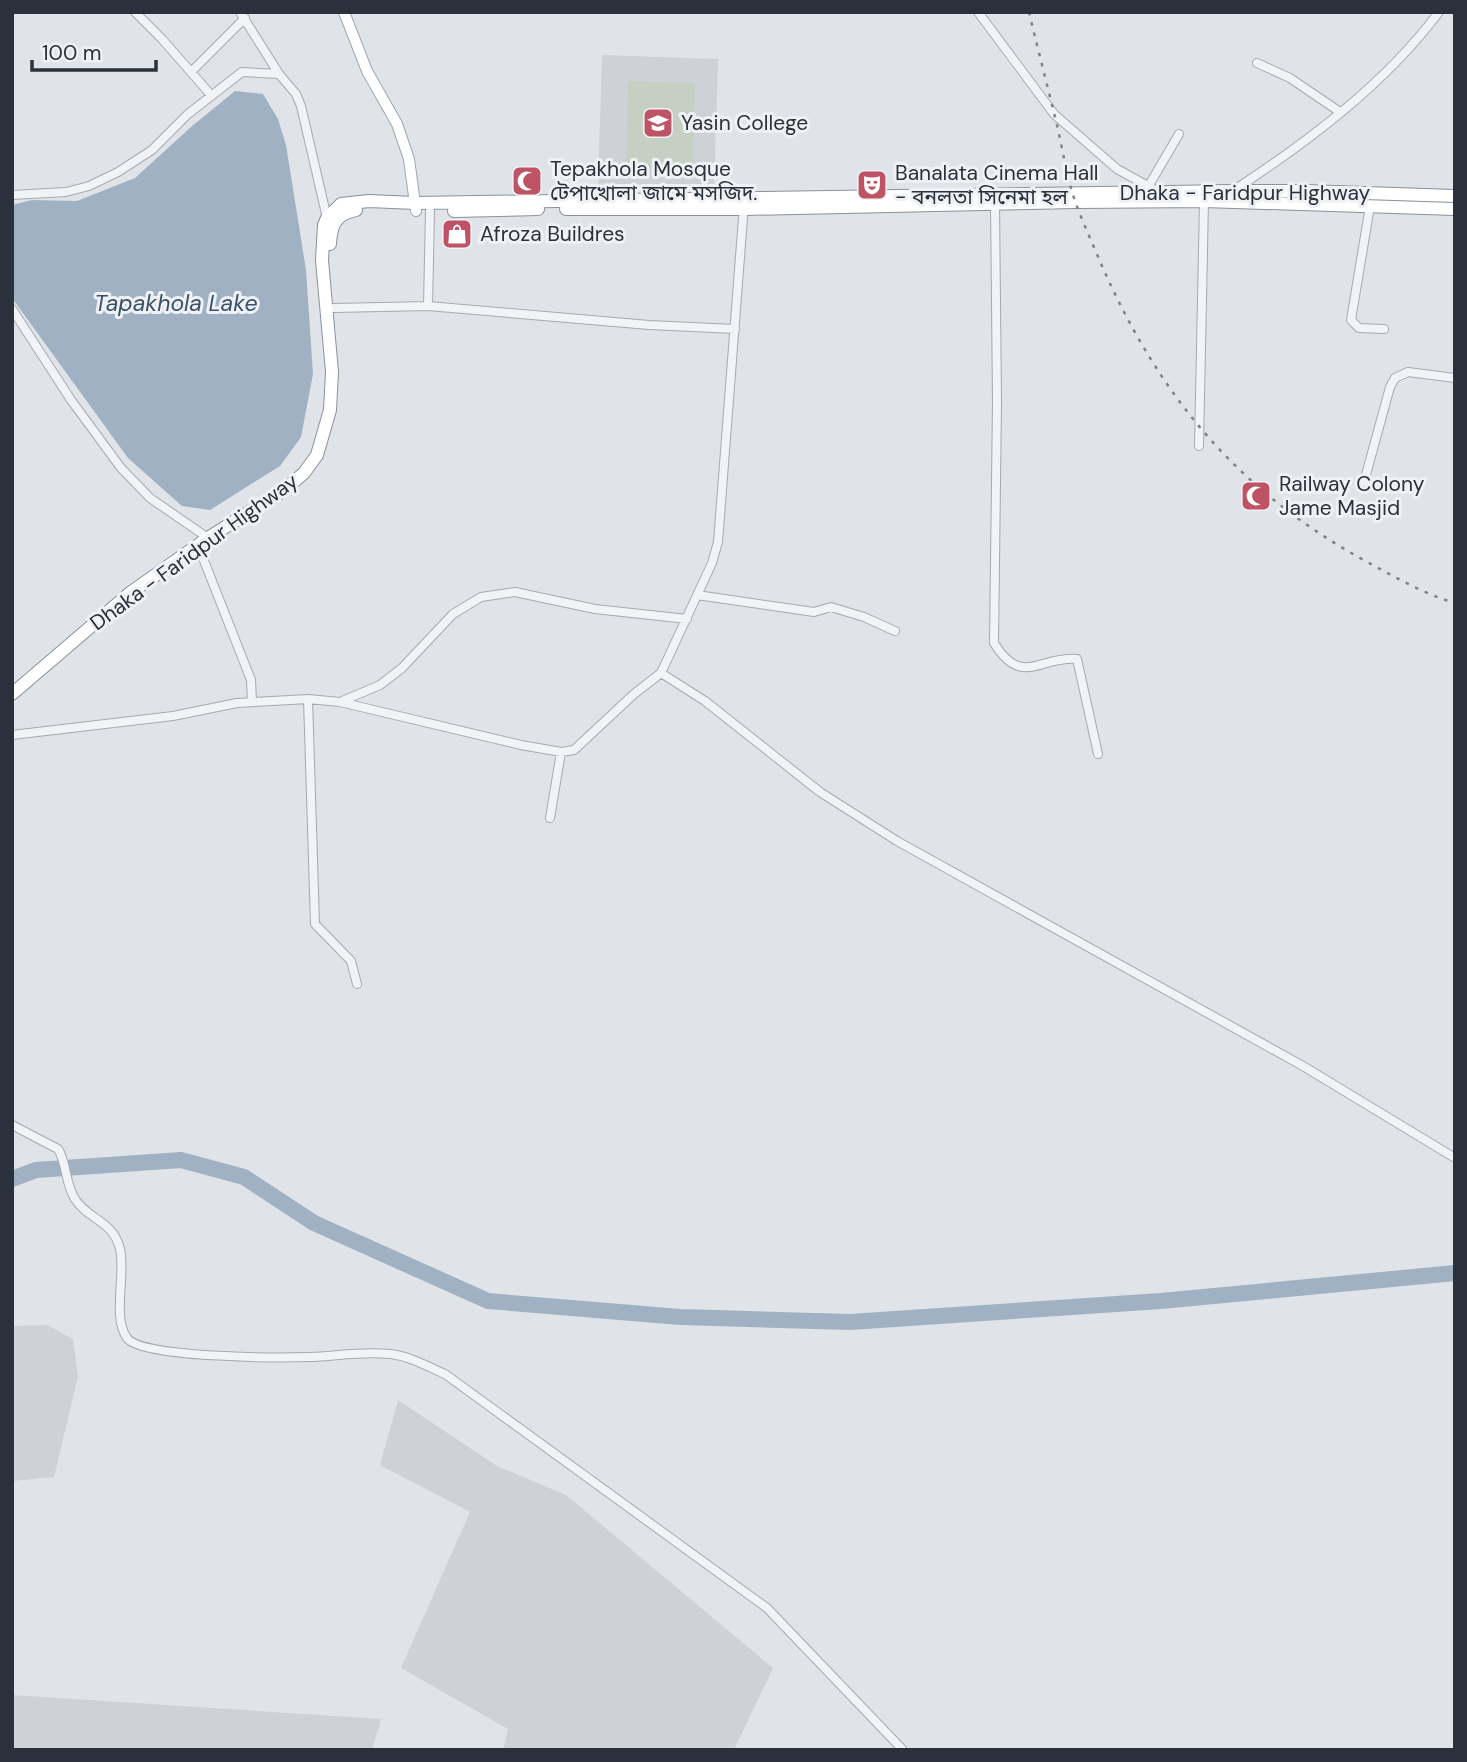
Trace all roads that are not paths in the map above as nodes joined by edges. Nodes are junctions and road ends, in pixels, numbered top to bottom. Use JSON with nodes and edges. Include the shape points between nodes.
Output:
{"nodes":[{"id":1,"x":135,"y":12,"type":"edge"},
{"id":2,"x":344,"y":12,"type":"edge"},
{"id":3,"x":978,"y":12,"type":"edge"},
{"id":4,"x":1439,"y":12,"type":"edge"},
{"id":5,"x":242,"y":15,"type":"edge"},
{"id":6,"x":1257,"y":63,"type":"dead end"},
{"id":7,"x":191,"y":72,"type":"junction"},
{"id":8,"x":279,"y":74,"type":"junction"},
{"id":9,"x":211,"y":95,"type":"junction"},
{"id":10,"x":1340,"y":112,"type":"junction"},
{"id":11,"x":1179,"y":134,"type":"dead end"},
{"id":12,"x":1153,"y":189,"type":"junction"},
{"id":13,"x":12,"y":195,"type":"edge"},
{"id":14,"x":1455,"y":196,"type":"edge"},
{"id":15,"x":1232,"y":197,"type":"junction"},
{"id":16,"x":1393,"y":200,"type":"junction"},
{"id":17,"x":1204,"y":201,"type":"junction"},
{"id":18,"x":835,"y":202,"type":"junction"},
{"id":19,"x":995,"y":203,"type":"junction"},
{"id":20,"x":549,"y":204,"type":"junction"},
{"id":21,"x":744,"y":204,"type":"junction"},
{"id":22,"x":1370,"y":206,"type":"junction"},
{"id":23,"x":415,"y":207,"type":"junction"},
{"id":24,"x":1455,"y":209,"type":"edge"},
{"id":25,"x":430,"y":211,"type":"junction"},
{"id":26,"x":327,"y":218,"type":"junction"},
{"id":27,"x":428,"y":306,"type":"junction"},
{"id":28,"x":334,"y":308,"type":"junction"},
{"id":29,"x":12,"y":309,"type":"edge"},
{"id":30,"x":736,"y":328,"type":"junction"},
{"id":31,"x":1384,"y":329,"type":"dead end"},
{"id":32,"x":1455,"y":378,"type":"edge"},
{"id":33,"x":333,"y":410,"type":"junction"},
{"id":34,"x":1199,"y":446,"type":"dead end"},
{"id":35,"x":1364,"y":481,"type":"dead end"},
{"id":36,"x":208,"y":538,"type":"junction"},
{"id":37,"x":197,"y":554,"type":"junction"},
{"id":38,"x":697,"y":595,"type":"junction"},
{"id":39,"x":687,"y":619,"type":"junction"},
{"id":40,"x":895,"y":631,"type":"dead end"},
{"id":41,"x":80,"y":639,"type":"junction"},
{"id":42,"x":661,"y":673,"type":"junction"},
{"id":43,"x":12,"y":694,"type":"edge"},
{"id":44,"x":308,"y":699,"type":"junction"},
{"id":45,"x":252,"y":702,"type":"junction"},
{"id":46,"x":340,"y":702,"type":"junction"},
{"id":47,"x":12,"y":704,"type":"edge"},
{"id":48,"x":12,"y":735,"type":"edge"},
{"id":49,"x":561,"y":752,"type":"junction"},
{"id":50,"x":1098,"y":754,"type":"dead end"},
{"id":51,"x":550,"y":818,"type":"dead end"},
{"id":52,"x":357,"y":984,"type":"dead end"},
{"id":53,"x":12,"y":1125,"type":"edge"},
{"id":54,"x":1455,"y":1158,"type":"edge"},
{"id":55,"x":903,"y":1750,"type":"edge"}],
"edges":[{"from":1,"to":7,"type":"street"},
{"from":2,"to":23,"type":"main road","via":[[368,71],[397,124],[409,159]]},
{"from":3,"to":12,"type":"street","via":[[1054,114],[1117,169]]},
{"from":4,"to":10,"type":"street","via":[[1404,54]]},
{"from":5,"to":7,"type":"street"},
{"from":5,"to":8,"type":"street"},
{"from":6,"to":10,"type":"street","via":[[1290,78]]},
{"from":7,"to":9,"type":"street"},
{"from":8,"to":9,"type":"street","via":[[242,72]]},
{"from":8,"to":26,"type":"street","via":[[302,106]]},
{"from":9,"to":13,"type":"street","via":[[152,150],[118,172],[66,192]]},
{"from":10,"to":15,"type":"street"},
{"from":11,"to":12,"type":"street"},
{"from":12,"to":15,"type":"highway","name":"Dhaka - Faridpur Highway"},
{"from":12,"to":18,"type":"highway","name":"Dhaka - Faridpur Highway"},
{"from":14,"to":16,"type":"highway","name":"Dhaka - Faridpur Highway"},
{"from":15,"to":16,"type":"highway","name":"Dhaka - Faridpur Highway"},
{"from":15,"to":17,"type":"highway","name":"Dhaka - Faridpur Highway"},
{"from":15,"to":22,"type":"highway","name":"Dhaka - Faridpur Highway"},
{"from":16,"to":22,"type":"highway","name":"Dhaka - Faridpur Highway"},
{"from":16,"to":24,"type":"highway","name":"Dhaka - Faridpur Highway"},
{"from":17,"to":19,"type":"highway","name":"Dhaka - Faridpur Highway"},
{"from":17,"to":34,"type":"street"},
{"from":18,"to":19,"type":"highway","name":"Dhaka - Faridpur Highway"},
{"from":18,"to":21,"type":"highway","name":"Dhaka - Faridpur Highway"},
{"from":19,"to":50,"type":"street","via":[[998,402],[993,643],[1014,666],[1077,659]]},
{"from":20,"to":21,"type":"highway","name":"Dhaka - Faridpur Highway"},
{"from":20,"to":23,"type":"highway","name":"Dhaka - Faridpur Highway"},
{"from":20,"to":25,"type":"highway","name":"Dhaka - Faridpur Highway"},
{"from":21,"to":30,"type":"street"},
{"from":22,"to":31,"type":"street","via":[[1351,320],[1359,328]]},
{"from":23,"to":25,"type":"highway","name":"Dhaka - Faridpur Highway"},
{"from":23,"to":26,"type":"highway","name":"Dhaka - Faridpur Highway","via":[[369,201],[341,204]]},
{"from":23,"to":28,"type":"highway","name":"Dhaka - Faridpur Highway","via":[[369,208],[344,212],[338,218],[330,239]]},
{"from":25,"to":27,"type":"street"},
{"from":26,"to":33,"type":"highway","name":"Dhaka - Faridpur Highway","via":[[322,260]]},
{"from":27,"to":28,"type":"street"},
{"from":27,"to":30,"type":"street"},
{"from":28,"to":33,"type":"highway","name":"Dhaka - Faridpur Highway","via":[[340,372]]},
{"from":29,"to":36,"type":"street","via":[[121,468],[150,498]]},
{"from":30,"to":38,"type":"street","via":[[718,542]]},
{"from":32,"to":35,"type":"street","via":[[1408,372],[1395,378]]},
{"from":33,"to":36,"type":"highway","name":"Dhaka - Faridpur Highway","via":[[317,455],[304,473]]},
{"from":33,"to":37,"type":"highway","name":"Dhaka - Faridpur Highway","via":[[323,458],[309,478]]},
{"from":36,"to":37,"type":"highway","name":"Dhaka - Faridpur Highway"},
{"from":37,"to":41,"type":"highway","name":"Dhaka - Faridpur Highway"},
{"from":37,"to":45,"type":"street","via":[[251,680]]},
{"from":38,"to":39,"type":"street"},
{"from":38,"to":40,"type":"street","via":[[814,611],[831,607]]},
{"from":39,"to":42,"type":"street"},
{"from":39,"to":46,"type":"street","via":[[595,609],[515,592],[481,597],[453,614],[380,685]]},
{"from":41,"to":43,"type":"highway","name":"Dhaka - Faridpur Highway"},
{"from":41,"to":47,"type":"highway","name":"Dhaka - Faridpur Highway"},
{"from":42,"to":49,"type":"street","via":[[574,750]]},
{"from":42,"to":54,"type":"street","via":[[705,701],[820,792],[897,841],[1303,1066]]},
{"from":44,"to":45,"type":"street"},
{"from":44,"to":46,"type":"street"},
{"from":44,"to":52,"type":"street","via":[[315,923],[351,961]]},
{"from":45,"to":48,"type":"street"},
{"from":46,"to":49,"type":"street"},
{"from":49,"to":51,"type":"street"},
{"from":53,"to":55,"type":"street","via":[[60,1153],[71,1193],[82,1208],[111,1229],[120,1247],[121,1324],[128,1340],[141,1348],[211,1355],[390,1354],[444,1374],[767,1608]]}]}
